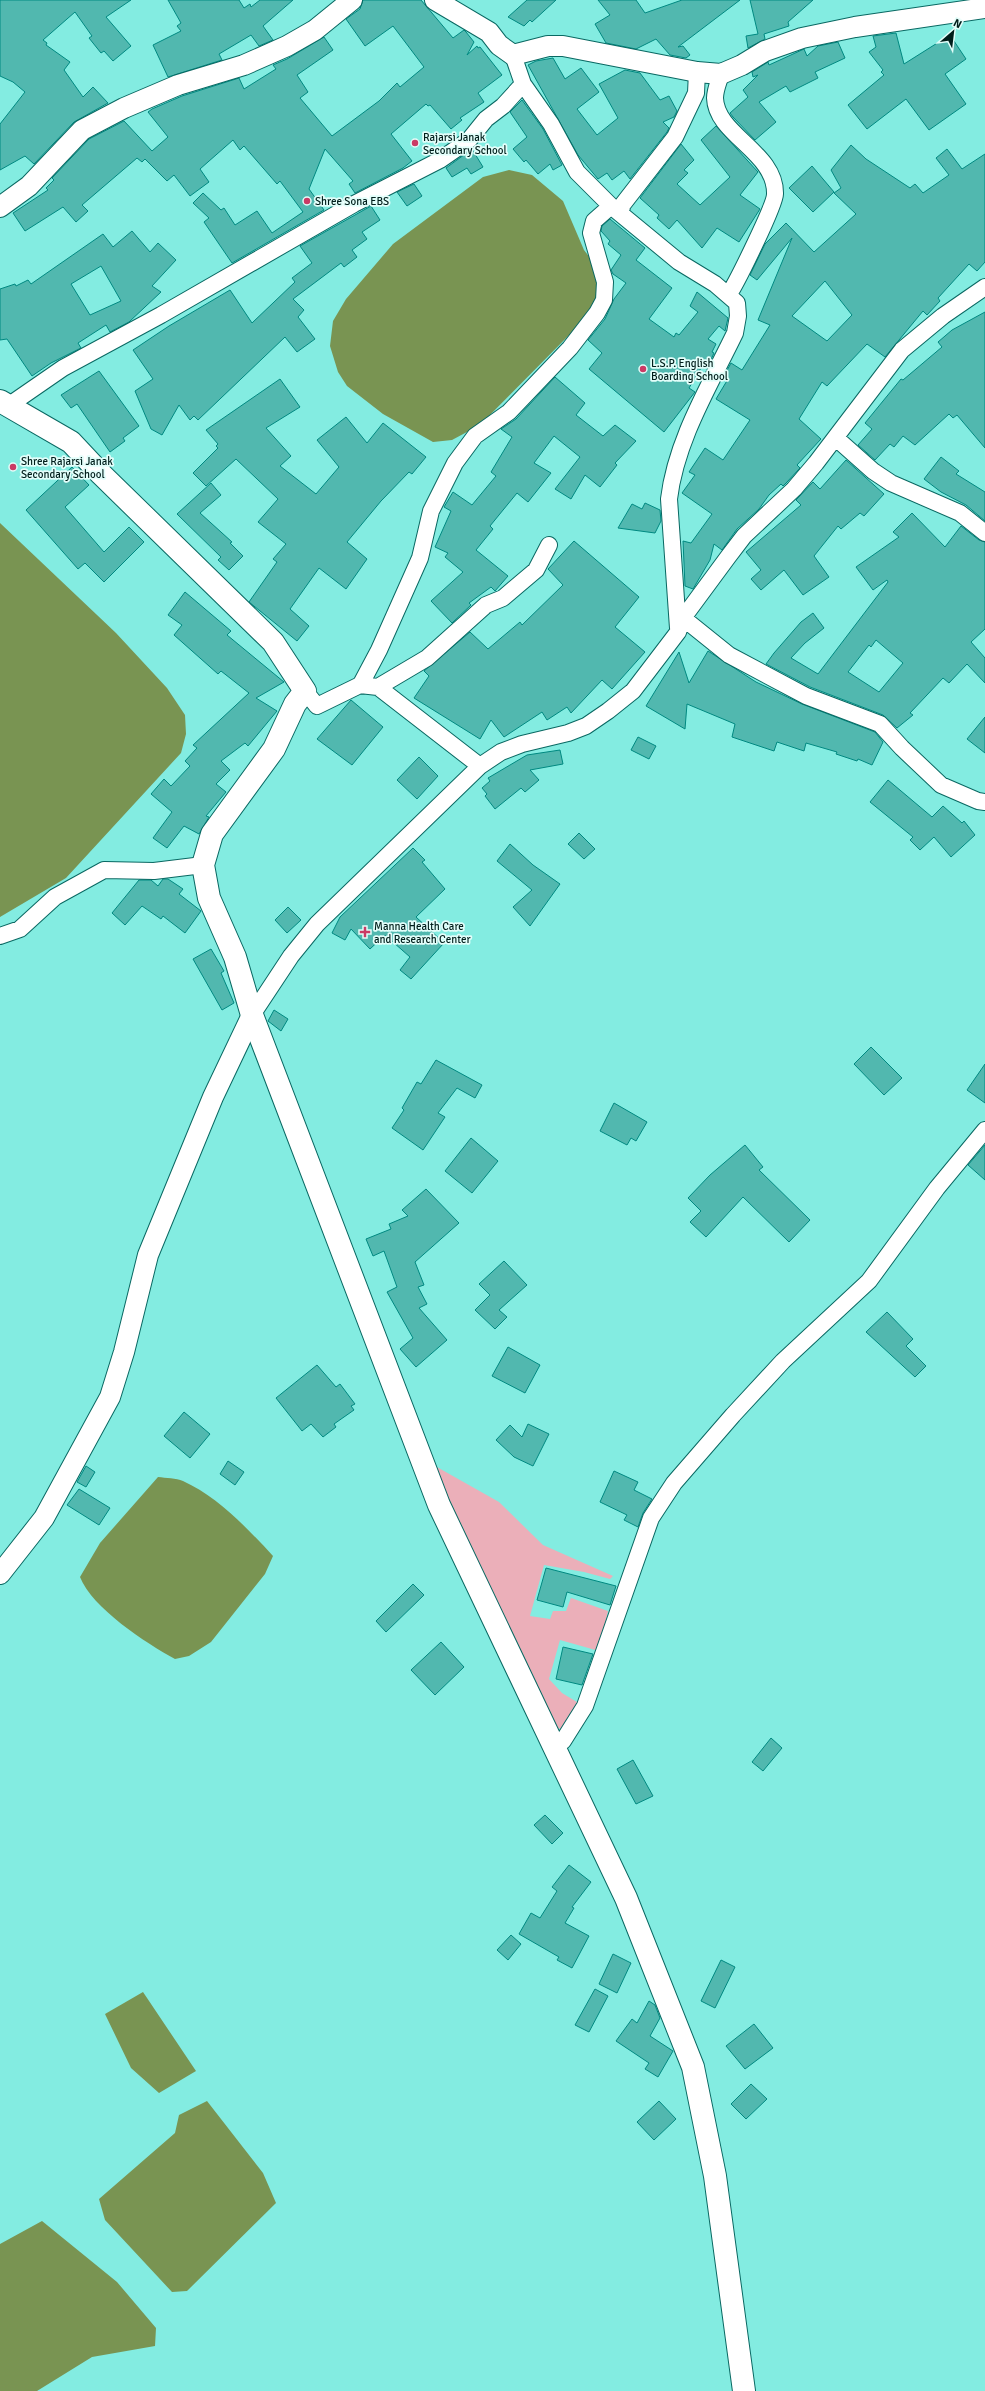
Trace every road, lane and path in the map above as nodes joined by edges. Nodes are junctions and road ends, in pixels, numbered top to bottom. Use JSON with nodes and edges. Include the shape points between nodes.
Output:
{"nodes":[{"id":1,"x":352,"y":0,"type":"edge"},
{"id":2,"x":435,"y":0,"type":"edge"},
{"id":3,"x":985,"y":8,"type":"edge"},
{"id":4,"x":513,"y":55,"type":"junction"},
{"id":5,"x":697,"y":72,"type":"junction"},
{"id":6,"x":721,"y":74,"type":"junction"},
{"id":7,"x":522,"y":84,"type":"junction"},
{"id":8,"x":0,"y":207,"type":"edge"},
{"id":9,"x":615,"y":209,"type":"junction"},
{"id":10,"x":985,"y":287,"type":"edge"},
{"id":11,"x":729,"y":294,"type":"junction"},
{"id":12,"x":4,"y":404,"type":"edge"},
{"id":13,"x":837,"y":439,"type":"junction"},
{"id":14,"x":985,"y":533,"type":"edge"},
{"id":15,"x":549,"y":545,"type":"dead end"},
{"id":16,"x":681,"y":625,"type":"junction"},
{"id":17,"x":360,"y":685,"type":"junction"},
{"id":18,"x":378,"y":687,"type":"junction"},
{"id":19,"x":305,"y":691,"type":"junction"},
{"id":20,"x":480,"y":766,"type":"junction"},
{"id":21,"x":985,"y":802,"type":"edge"},
{"id":22,"x":203,"y":865,"type":"junction"},
{"id":23,"x":0,"y":936,"type":"edge"},
{"id":24,"x":252,"y":1015,"type":"junction"},
{"id":25,"x":985,"y":1130,"type":"edge"},
{"id":26,"x":0,"y":1574,"type":"edge"},
{"id":27,"x":553,"y":1745,"type":"junction"},
{"id":28,"x":744,"y":2391,"type":"edge"}],
"edges":[{"from":1,"to":8,"type":"street","via":[[315,30],[287,46],[244,65],[158,94],[82,130],[28,186]]},
{"from":2,"to":4,"type":"street","via":[[489,32],[499,45]]},
{"from":3,"to":6,"type":"street","via":[[855,27],[802,38],[764,51]]},
{"from":4,"to":5,"type":"street","via":[[548,46],[563,46]]},
{"from":4,"to":7,"type":"street"},
{"from":5,"to":6,"type":"street"},
{"from":5,"to":9,"type":"street","via":[[696,93],[676,137],[623,204]]},
{"from":6,"to":11,"type":"street","via":[[715,97],[718,110],[727,124],[764,163],[773,183],[775,195],[770,212]]},
{"from":7,"to":9,"type":"street","via":[[551,124],[576,172]]},
{"from":7,"to":12,"type":"street","via":[[503,106],[486,119],[469,140],[440,160],[354,204]]},
{"from":9,"to":11,"type":"street","via":[[680,262]]},
{"from":9,"to":17,"type":"street","via":[[594,221],[591,233],[605,282],[604,300],[597,314],[570,348],[509,412],[474,436],[455,464],[431,511],[420,558],[379,650]]},
{"from":10,"to":13,"type":"street","via":[[943,316],[902,350]]},
{"from":11,"to":16,"type":"street","via":[[737,303],[735,333],[688,431],[676,463],[669,499]]},
{"from":12,"to":19,"type":"main road","via":[[71,442],[273,642]]},
{"from":13,"to":14,"type":"street","via":[[873,471],[891,483],[960,513]]},
{"from":13,"to":16,"type":"street","via":[[794,489],[744,536]]},
{"from":15,"to":18,"type":"street","via":[[536,570],[504,598],[486,605],[427,658]]},
{"from":16,"to":20,"type":"street","via":[[633,691],[603,715],[586,726],[568,733],[522,744],[502,752]]},
{"from":16,"to":21,"type":"street","via":[[729,655],[806,696],[880,724],[942,784]]},
{"from":17,"to":18,"type":"street"},
{"from":17,"to":19,"type":"street","via":[[317,706]]},
{"from":18,"to":20,"type":"street"},
{"from":19,"to":22,"type":"main road","via":[[295,704],[274,749],[212,834]]},
{"from":20,"to":24,"type":"street","via":[[317,924],[291,956]]},
{"from":22,"to":23,"type":"street","via":[[154,871],[104,870],[55,897],[20,929]]},
{"from":22,"to":24,"type":"main road","via":[[210,898],[235,957]]},
{"from":24,"to":26,"type":"street","via":[[214,1097],[148,1255],[124,1352],[110,1396],[44,1518]]},
{"from":24,"to":27,"type":"main road","via":[[439,1505]]},
{"from":25,"to":27,"type":"street","via":[[937,1188],[869,1281],[783,1361],[699,1453],[661,1501],[651,1518],[585,1706],[563,1741]]},
{"from":27,"to":28,"type":"main road","via":[[626,1898],[693,2067],[715,2176]]}]}
